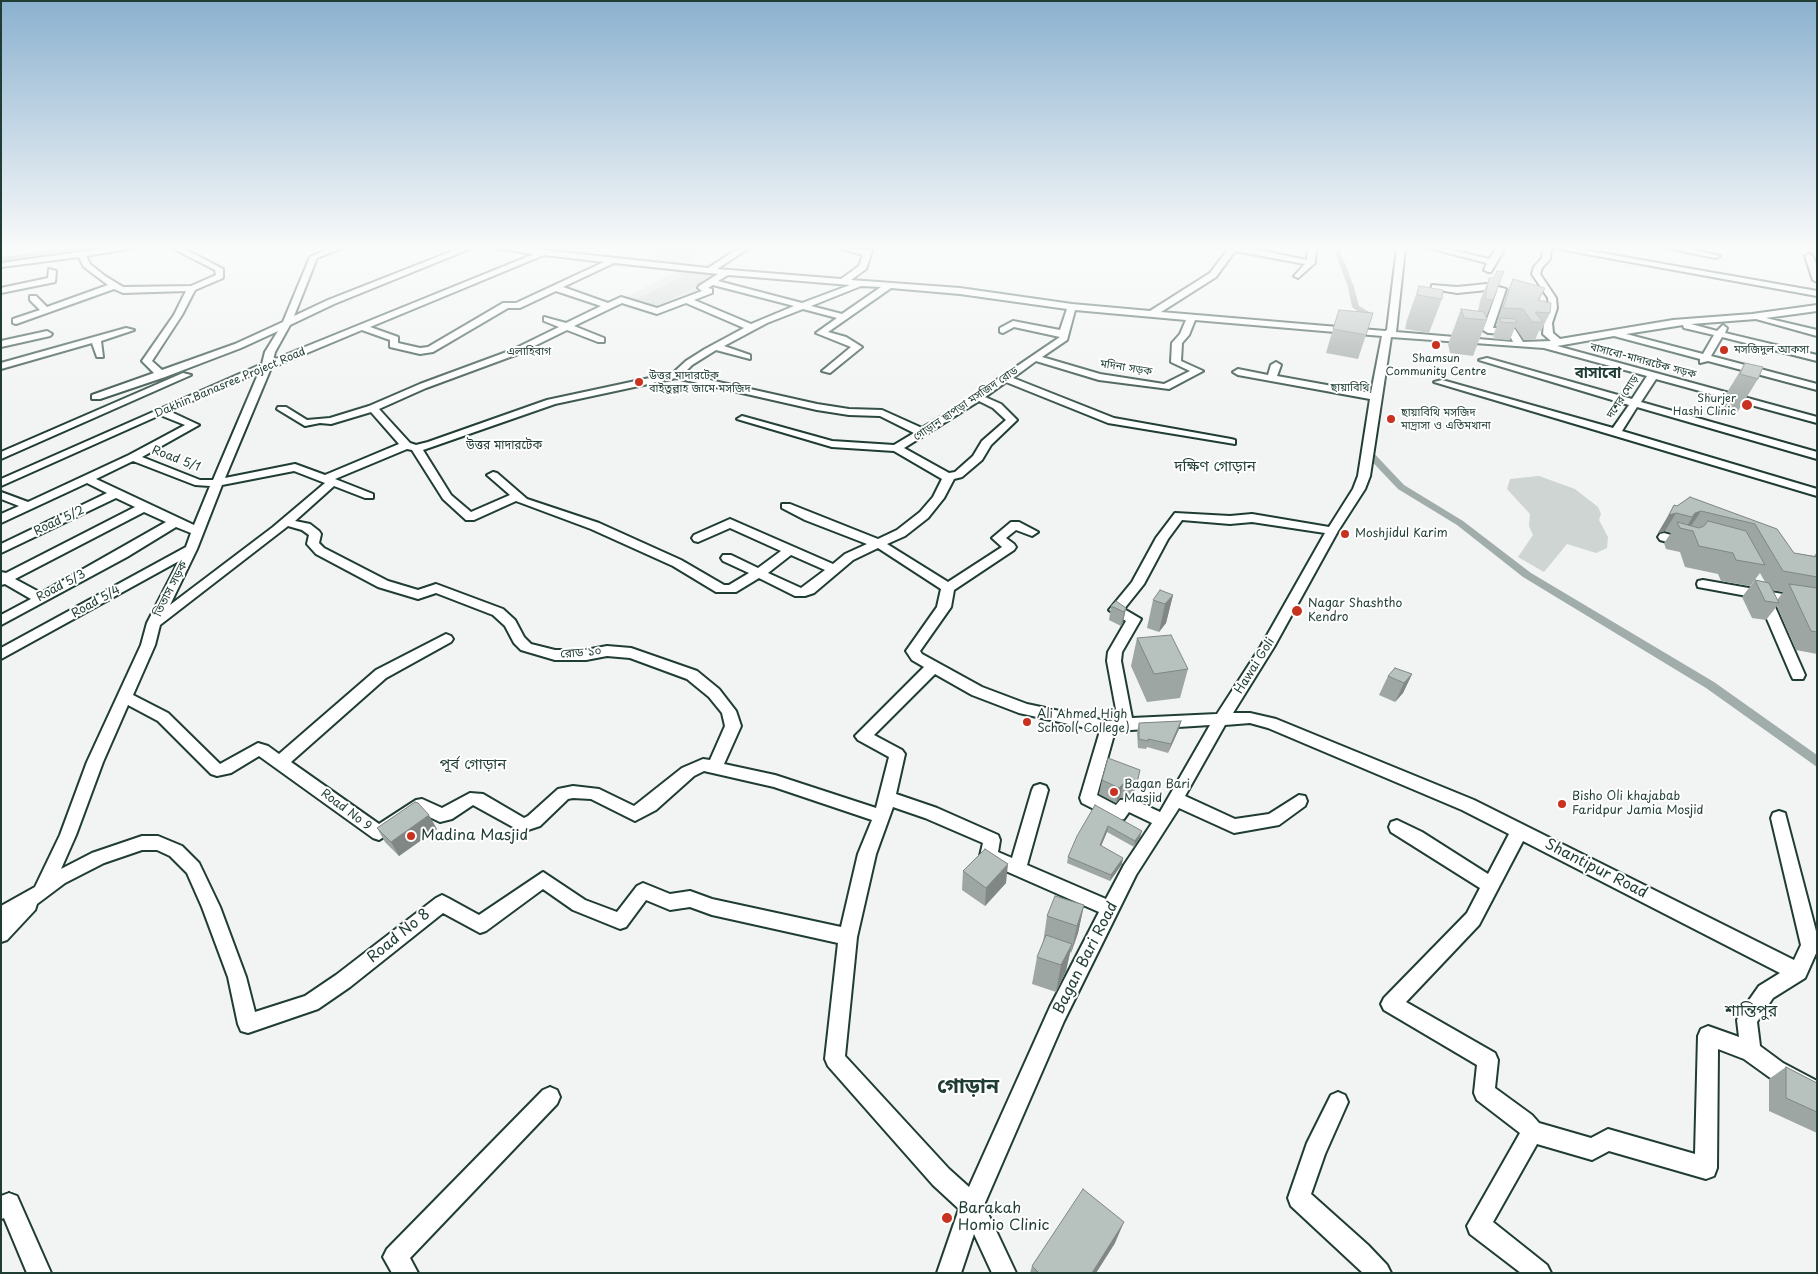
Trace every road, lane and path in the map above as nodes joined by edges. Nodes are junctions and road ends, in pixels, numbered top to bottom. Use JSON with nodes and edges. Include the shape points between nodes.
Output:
{"nodes":[{"id":1,"x":43,"y":307,"type":"edge"},
{"id":2,"x":53,"y":307,"type":"edge"},
{"id":3,"x":182,"y":307,"type":"edge"},
{"id":4,"x":293,"y":307,"type":"edge"},
{"id":5,"x":320,"y":307,"type":"edge"},
{"id":6,"x":409,"y":307,"type":"edge"},
{"id":7,"x":502,"y":307,"type":"edge"},
{"id":8,"x":605,"y":307,"type":"edge"},
{"id":9,"x":645,"y":307,"type":"edge"},
{"id":10,"x":667,"y":307,"type":"edge"},
{"id":11,"x":704,"y":307,"type":"edge"},
{"id":12,"x":797,"y":307,"type":"edge"},
{"id":13,"x":806,"y":307,"type":"edge"},
{"id":14,"x":857,"y":307,"type":"edge"},
{"id":15,"x":1072,"y":307,"type":"edge"},
{"id":16,"x":1077,"y":307,"type":"edge"},
{"id":17,"x":1162,"y":307,"type":"edge"},
{"id":18,"x":1393,"y":307,"type":"edge"},
{"id":19,"x":1433,"y":307,"type":"edge"},
{"id":20,"x":1496,"y":307,"type":"edge"},
{"id":21,"x":1554,"y":307,"type":"edge"},
{"id":22,"x":1817,"y":308,"type":"edge"},
{"id":23,"x":45,"y":310,"type":"junction"},
{"id":24,"x":1152,"y":314,"type":"junction"},
{"id":25,"x":1432,"y":314,"type":"edge"},
{"id":26,"x":843,"y":317,"type":"junction"},
{"id":27,"x":1192,"y":317,"type":"junction"},
{"id":28,"x":1752,"y":317,"type":"junction"},
{"id":29,"x":1729,"y":318,"type":"junction"},
{"id":30,"x":547,"y":319,"type":"dead end"},
{"id":31,"x":16,"y":321,"type":"dead end"},
{"id":32,"x":1673,"y":323,"type":"junction"},
{"id":33,"x":286,"y":324,"type":"junction"},
{"id":34,"x":565,"y":326,"type":"junction"},
{"id":35,"x":361,"y":327,"type":"junction"},
{"id":36,"x":752,"y":328,"type":"junction"},
{"id":37,"x":129,"y":330,"type":"dead end"},
{"id":38,"x":1003,"y":330,"type":"dead end"},
{"id":39,"x":1389,"y":333,"type":"junction"},
{"id":40,"x":1611,"y":333,"type":"junction"},
{"id":41,"x":1817,"y":333,"type":"edge"},
{"id":42,"x":47,"y":334,"type":"dead end"},
{"id":43,"x":1065,"y":334,"type":"junction"},
{"id":44,"x":1720,"y":334,"type":"junction"},
{"id":45,"x":278,"y":338,"type":"junction"},
{"id":46,"x":96,"y":339,"type":"junction"},
{"id":47,"x":600,"y":340,"type":"dead end"},
{"id":48,"x":1559,"y":343,"type":"junction"},
{"id":49,"x":1,"y":344,"type":"edge"},
{"id":50,"x":1520,"y":345,"type":"junction"},
{"id":51,"x":1544,"y":345,"type":"junction"},
{"id":52,"x":716,"y":347,"type":"junction"},
{"id":53,"x":100,"y":355,"type":"dead end"},
{"id":54,"x":747,"y":356,"type":"dead end"},
{"id":55,"x":1035,"y":358,"type":"junction"},
{"id":56,"x":1817,"y":358,"type":"edge"},
{"id":57,"x":1484,"y":360,"type":"dead end"},
{"id":58,"x":1704,"y":360,"type":"junction"},
{"id":59,"x":1276,"y":365,"type":"dead end"},
{"id":60,"x":1,"y":366,"type":"edge"},
{"id":61,"x":267,"y":366,"type":"junction"},
{"id":62,"x":827,"y":371,"type":"dead end"},
{"id":63,"x":1238,"y":372,"type":"dead end"},
{"id":64,"x":162,"y":375,"type":"junction"},
{"id":65,"x":676,"y":375,"type":"junction"},
{"id":66,"x":1652,"y":375,"type":"junction"},
{"id":67,"x":1005,"y":378,"type":"junction"},
{"id":68,"x":1272,"y":378,"type":"junction"},
{"id":69,"x":1439,"y":382,"type":"dead end"},
{"id":70,"x":1817,"y":387,"type":"edge"},
{"id":71,"x":96,"y":397,"type":"dead end"},
{"id":72,"x":978,"y":397,"type":"junction"},
{"id":73,"x":1375,"y":397,"type":"junction"},
{"id":74,"x":1634,"y":403,"type":"junction"},
{"id":75,"x":373,"y":408,"type":"junction"},
{"id":76,"x":282,"y":409,"type":"dead end"},
{"id":77,"x":160,"y":412,"type":"junction"},
{"id":78,"x":742,"y":420,"type":"dead end"},
{"id":79,"x":1817,"y":420,"type":"edge"},
{"id":80,"x":1616,"y":432,"type":"junction"},
{"id":81,"x":922,"y":433,"type":"junction"},
{"id":82,"x":1231,"y":442,"type":"dead end"},
{"id":83,"x":411,"y":446,"type":"junction"},
{"id":84,"x":896,"y":448,"type":"junction"},
{"id":85,"x":1,"y":456,"type":"edge"},
{"id":86,"x":1817,"y":456,"type":"edge"},
{"id":87,"x":133,"y":457,"type":"junction"},
{"id":88,"x":493,"y":475,"type":"dead end"},
{"id":89,"x":948,"y":476,"type":"junction"},
{"id":90,"x":87,"y":479,"type":"junction"},
{"id":91,"x":329,"y":480,"type":"junction"},
{"id":92,"x":1,"y":483,"type":"edge"},
{"id":93,"x":217,"y":483,"type":"junction"},
{"id":94,"x":117,"y":493,"type":"junction"},
{"id":95,"x":1817,"y":493,"type":"edge"},
{"id":96,"x":1,"y":494,"type":"edge"},
{"id":97,"x":369,"y":496,"type":"dead end"},
{"id":98,"x":516,"y":497,"type":"junction"},
{"id":99,"x":28,"y":506,"type":"junction"},
{"id":100,"x":146,"y":506,"type":"junction"},
{"id":101,"x":786,"y":506,"type":"dead end"},
{"id":102,"x":1,"y":519,"type":"edge"},
{"id":103,"x":176,"y":522,"type":"junction"},
{"id":104,"x":286,"y":522,"type":"junction"},
{"id":105,"x":198,"y":531,"type":"junction"},
{"id":106,"x":1332,"y":531,"type":"junction"},
{"id":107,"x":1032,"y":532,"type":"dead end"},
{"id":108,"x":1664,"y":537,"type":"dead end"},
{"id":109,"x":1697,"y":537,"type":"edge"},
{"id":110,"x":698,"y":538,"type":"dead end"},
{"id":111,"x":879,"y":544,"type":"junction"},
{"id":112,"x":1,"y":549,"type":"edge"},
{"id":113,"x":192,"y":549,"type":"junction"},
{"id":114,"x":790,"y":550,"type":"junction"},
{"id":115,"x":727,"y":558,"type":"dead end"},
{"id":116,"x":834,"y":569,"type":"junction"},
{"id":117,"x":760,"y":572,"type":"junction"},
{"id":118,"x":3,"y":578,"type":"edge"},
{"id":119,"x":1755,"y":579,"type":"edge"},
{"id":120,"x":1703,"y":584,"type":"dead end"},
{"id":121,"x":948,"y":588,"type":"junction"},
{"id":122,"x":1763,"y":595,"type":"junction"},
{"id":123,"x":40,"y":598,"type":"junction"},
{"id":124,"x":1817,"y":604,"type":"edge"},
{"id":125,"x":1,"y":621,"type":"edge"},
{"id":126,"x":154,"y":623,"type":"junction"},
{"id":127,"x":446,"y":639,"type":"dead end"},
{"id":128,"x":1,"y":654,"type":"edge"},
{"id":129,"x":933,"y":667,"type":"junction"},
{"id":130,"x":1798,"y":675,"type":"dead end"},
{"id":131,"x":126,"y":698,"type":"junction"},
{"id":132,"x":1220,"y":721,"type":"junction"},
{"id":133,"x":1126,"y":724,"type":"junction"},
{"id":134,"x":1109,"y":727,"type":"junction"},
{"id":135,"x":279,"y":763,"type":"junction"},
{"id":136,"x":714,"y":766,"type":"junction"},
{"id":137,"x":1040,"y":790,"type":"dead end"},
{"id":138,"x":1176,"y":799,"type":"junction"},
{"id":139,"x":1299,"y":801,"type":"dead end"},
{"id":140,"x":883,"y":807,"type":"junction"},
{"id":141,"x":1779,"y":818,"type":"dead end"},
{"id":142,"x":1163,"y":821,"type":"junction"},
{"id":143,"x":1397,"y":827,"type":"dead end"},
{"id":144,"x":1520,"y":830,"type":"junction"},
{"id":145,"x":1017,"y":870,"type":"junction"},
{"id":146,"x":1490,"y":885,"type":"junction"},
{"id":147,"x":41,"y":893,"type":"junction"},
{"id":148,"x":1111,"y":908,"type":"junction"},
{"id":149,"x":1,"y":915,"type":"edge"},
{"id":150,"x":1,"y":934,"type":"edge"},
{"id":151,"x":848,"y":937,"type":"junction"},
{"id":152,"x":1798,"y":972,"type":"junction"},
{"id":153,"x":1750,"y":1052,"type":"junction"},
{"id":154,"x":1817,"y":1093,"type":"edge"},
{"id":155,"x":550,"y":1097,"type":"dead end"},
{"id":156,"x":1338,"y":1102,"type":"dead end"},
{"id":157,"x":1532,"y":1132,"type":"junction"},
{"id":158,"x":972,"y":1205,"type":"junction"},
{"id":159,"x":1,"y":1208,"type":"edge"},
{"id":160,"x":1537,"y":1272,"type":"edge"},
{"id":161,"x":39,"y":1273,"type":"edge"},
{"id":162,"x":406,"y":1273,"type":"edge"},
{"id":163,"x":949,"y":1273,"type":"edge"},
{"id":164,"x":1004,"y":1273,"type":"edge"},
{"id":165,"x":1379,"y":1273,"type":"edge"}],
"edges":[{"from":1,"to":23,"type":"street"},
{"from":2,"to":23,"type":"street"},
{"from":3,"to":64,"type":"street","via":[[147,361]]},
{"from":4,"to":33,"type":"street","name":"তিতাস সড়ক"},
{"from":5,"to":33,"type":"street"},
{"from":6,"to":35,"type":"street","name":"Dakhin Banasree Project Road"},
{"from":7,"to":35,"type":"street","via":[[424,351],[393,345],[395,339]]},
{"from":8,"to":34,"type":"street"},
{"from":9,"to":10,"type":"street","via":[[657,311]]},
{"from":11,"to":36,"type":"street"},
{"from":12,"to":36,"type":"street"},
{"from":13,"to":26,"type":"street"},
{"from":14,"to":26,"type":"street"},
{"from":15,"to":43,"type":"street"},
{"from":16,"to":24,"type":"street","name":"বাসাবো-মাদারটেক সড়ক"},
{"from":17,"to":24,"type":"street"},
{"from":18,"to":39,"type":"street","name":"Hawai Goli"},
{"from":19,"to":25,"type":"street"},
{"from":20,"to":50,"type":"street","via":[[1488,330],[1512,331]]},
{"from":21,"to":48,"type":"street","via":[[1548,334]]},
{"from":22,"to":28,"type":"street"},
{"from":23,"to":31,"type":"street"},
{"from":24,"to":27,"type":"street","name":"বাসাবো-মাদারটেক সড়ক"},
{"from":26,"to":62,"type":"street","via":[[821,333],[856,347]]},
{"from":27,"to":39,"type":"street","name":"বাসাবো-মাদারটেক সড়ক"},
{"from":27,"to":55,"type":"street","name":"মদিনা সড়ক","via":[[1177,343],[1176,362],[1198,370],[1165,387],[1099,377]]},
{"from":28,"to":29,"type":"street"},
{"from":28,"to":41,"type":"street"},
{"from":29,"to":32,"type":"street"},
{"from":29,"to":44,"type":"street"},
{"from":30,"to":34,"type":"street"},
{"from":32,"to":40,"type":"street"},
{"from":32,"to":44,"type":"street"},
{"from":33,"to":45,"type":"street","name":"তিতাস সড়ক"},
{"from":33,"to":64,"type":"street"},
{"from":34,"to":47,"type":"street"},
{"from":34,"to":75,"type":"street","via":[[508,355]]},
{"from":35,"to":61,"type":"street","name":"Dakhin Banasree Project Road"},
{"from":36,"to":52,"type":"street"},
{"from":37,"to":46,"type":"street"},
{"from":38,"to":43,"type":"street","via":[[1013,324]]},
{"from":39,"to":50,"type":"street","name":"বাসাবো-মাদারটেক সড়ক"},
{"from":39,"to":73,"type":"street","name":"Hawai Goli"},
{"from":40,"to":48,"type":"street"},
{"from":40,"to":58,"type":"street"},
{"from":42,"to":49,"type":"street"},
{"from":43,"to":55,"type":"street","name":"গোড়ান ছাপড়া মসজিদ রোড"},
{"from":44,"to":56,"type":"street"},
{"from":44,"to":58,"type":"street"},
{"from":45,"to":61,"type":"street","name":"তিতাস সড়ক"},
{"from":45,"to":85,"type":"street"},
{"from":46,"to":53,"type":"street"},
{"from":46,"to":60,"type":"street"},
{"from":48,"to":51,"type":"street"},
{"from":50,"to":51,"type":"street","name":"বাসাবো-মাদারটেক সড়ক"},
{"from":51,"to":66,"type":"street","name":"বাসাবো-মাদারটেক সড়ক"},
{"from":52,"to":54,"type":"street"},
{"from":52,"to":65,"type":"street","via":[[690,362]]},
{"from":55,"to":67,"type":"street","name":"গোড়ান ছাপড়া মসজিদ রোড"},
{"from":57,"to":74,"type":"street"},
{"from":58,"to":70,"type":"street"},
{"from":59,"to":68,"type":"street"},
{"from":61,"to":77,"type":"street","name":"Dakhin Banasree Project Road"},
{"from":61,"to":93,"type":"street","name":"তিতাস সড়ক"},
{"from":63,"to":68,"type":"street"},
{"from":64,"to":71,"type":"street"},
{"from":65,"to":81,"type":"street","via":[[817,407],[882,413]]},
{"from":65,"to":83,"type":"street","via":[[551,402],[431,445]]},
{"from":66,"to":74,"type":"street","name":"দশের মোড়"},
{"from":66,"to":79,"type":"street","name":"বাসাবো-মাদারটেক সড়ক"},
{"from":67,"to":72,"type":"street","name":"গোড়ান ছাপড়া মসজিদ রোড"},
{"from":67,"to":82,"type":"street","via":[[1112,421]]},
{"from":68,"to":73,"type":"street"},
{"from":69,"to":80,"type":"street"},
{"from":72,"to":81,"type":"street","name":"গোড়ান ছাপড়া মসজিদ রোড"},
{"from":72,"to":89,"type":"street","via":[[997,406],[1012,420],[986,443],[969,466],[958,475]]},
{"from":73,"to":106,"type":"street","name":"Hawai Goli","via":[[1364,476]]},
{"from":74,"to":80,"type":"street","name":"দশের মোড়"},
{"from":74,"to":86,"type":"street"},
{"from":75,"to":76,"type":"street","via":[[331,422],[305,423]]},
{"from":75,"to":83,"type":"street"},
{"from":77,"to":87,"type":"street","via":[[194,425]]},
{"from":77,"to":92,"type":"street","name":"Dakhin Banasree Project Road"},
{"from":78,"to":84,"type":"street","via":[[832,444]]},
{"from":80,"to":95,"type":"street"},
{"from":81,"to":84,"type":"street","name":"গোড়ান ছাপড়া মসজিদ রোড"},
{"from":83,"to":91,"type":"street","via":[[350,466]]},
{"from":83,"to":98,"type":"street","via":[[447,497],[470,517]]},
{"from":84,"to":89,"type":"street","name":"গোড়ান ছাপড়া মসজিদ রোড"},
{"from":87,"to":90,"type":"street","name":"Road 5/1"},
{"from":87,"to":93,"type":"street","name":"Road 5/1","via":[[199,483]]},
{"from":88,"to":98,"type":"street"},
{"from":89,"to":111,"type":"street","via":[[938,498],[924,515],[901,533]]},
{"from":90,"to":94,"type":"street"},
{"from":90,"to":99,"type":"street","name":"Road 5/1"},
{"from":91,"to":93,"type":"street","name":"Road 5/1","via":[[295,468]]},
{"from":91,"to":97,"type":"street"},
{"from":91,"to":104,"type":"street"},
{"from":93,"to":105,"type":"street","name":"তিতাস সড়ক"},
{"from":94,"to":100,"type":"street"},
{"from":94,"to":112,"type":"street","name":"Road 5/2"},
{"from":96,"to":99,"type":"street"},
{"from":98,"to":117,"type":"street","via":[[595,526],[677,563],[721,589],[731,589]]},
{"from":99,"to":102,"type":"street","name":"Road 5/1"},
{"from":100,"to":103,"type":"street"},
{"from":100,"to":118,"type":"street"},
{"from":101,"to":111,"type":"street"},
{"from":103,"to":105,"type":"street"},
{"from":103,"to":123,"type":"street","name":"Road 5/3"},
{"from":104,"to":126,"type":"street"},
{"from":104,"to":136,"type":"street","name":"রোড ১০","via":[[306,527],[315,534],[313,544],[320,551],[383,584],[418,595],[436,588],[498,612],[526,647],[555,655],[631,652],[692,675],[729,711],[733,726]]},
{"from":105,"to":113,"type":"street","name":"তিতাস সড়ক"},
{"from":106,"to":132,"type":"street","name":"Hawai Goli","via":[[1267,648]]},
{"from":106,"to":133,"type":"street","via":[[1252,518],[1230,520],[1179,516],[1162,538],[1138,584],[1116,610],[1134,619],[1115,652],[1114,661]]},
{"from":107,"to":121,"type":"street","via":[[1015,525],[998,538],[1010,546]]},
{"from":108,"to":109,"type":"street","via":[[1685,543],[1689,535]]},
{"from":110,"to":114,"type":"street","via":[[730,523]]},
{"from":111,"to":116,"type":"street"},
{"from":111,"to":121,"type":"street"},
{"from":113,"to":126,"type":"street","name":"তিতাস সড়ক"},
{"from":113,"to":128,"type":"street","name":"Road 5/4"},
{"from":114,"to":116,"type":"street"},
{"from":114,"to":117,"type":"street"},
{"from":115,"to":117,"type":"street"},
{"from":116,"to":117,"type":"street","via":[[809,590],[800,593]]},
{"from":118,"to":123,"type":"street"},
{"from":119,"to":122,"type":"street"},
{"from":120,"to":122,"type":"street"},
{"from":121,"to":129,"type":"street","via":[[944,607],[913,651]]},
{"from":122,"to":124,"type":"street"},
{"from":122,"to":130,"type":"street"},
{"from":123,"to":125,"type":"street","name":"Road 5/3"},
{"from":126,"to":131,"type":"street","name":"তিতাস সড়ক"},
{"from":127,"to":135,"type":"street","via":[[381,674]]},
{"from":129,"to":134,"type":"street","via":[[977,691],[1024,709]]},
{"from":129,"to":140,"type":"street","via":[[863,736],[897,754]]},
{"from":131,"to":135,"type":"street","name":"Road No 9","via":[[163,716],[217,770],[225,769],[258,750],[263,750]]},
{"from":131,"to":147,"type":"street","name":"তিতাস সড়ক","via":[[95,762],[68,835]]},
{"from":132,"to":133,"type":"street","name":"Shantipur Road"},
{"from":132,"to":138,"type":"street","name":"Bagan Bari Road"},
{"from":132,"to":144,"type":"street","name":"Shantipur Road","via":[[1250,718],[1271,723],[1459,801]]},
{"from":133,"to":134,"type":"street","name":"Shantipur Road"},
{"from":134,"to":142,"type":"street","via":[[1088,798],[1118,814],[1126,805]]},
{"from":135,"to":136,"type":"street","name":"Road No 9","via":[[379,833],[417,807],[422,806],[440,815],[478,798],[522,825],[534,821],[564,793],[573,792],[593,793],[635,814],[696,767]]},
{"from":136,"to":140,"type":"street"},
{"from":137,"to":145,"type":"street"},
{"from":138,"to":139,"type":"street","via":[[1234,826],[1273,820]]},
{"from":138,"to":142,"type":"street","name":"Bagan Bari Road"},
{"from":140,"to":145,"type":"street","via":[[931,813],[992,840],[989,856]]},
{"from":140,"to":151,"type":"street","via":[[867,854]]},
{"from":141,"to":152,"type":"street","via":[[1810,945]]},
{"from":142,"to":148,"type":"street","name":"Bagan Bari Road","via":[[1130,870]]},
{"from":143,"to":146,"type":"street"},
{"from":144,"to":146,"type":"street"},
{"from":144,"to":152,"type":"street","name":"Shantipur Road"},
{"from":145,"to":148,"type":"street"},
{"from":146,"to":157,"type":"street","via":[[1472,919],[1391,1004],[1488,1060],[1484,1093],[1525,1122]]},
{"from":147,"to":149,"type":"street"},
{"from":147,"to":150,"type":"street","name":"তিতাস সড়ক"},
{"from":147,"to":151,"type":"street","name":"Road No 8","via":[[59,878],[98,858],[142,843],[158,843],[176,851],[193,868],[211,906],[237,978],[248,1024],[311,1003],[442,903],[480,925],[544,878],[579,905],[620,921],[643,891],[670,902],[690,899],[712,907]]},
{"from":148,"to":158,"type":"street","name":"Bagan Bari Road","via":[[1058,1014]]},
{"from":151,"to":158,"type":"street","via":[[835,1058],[941,1177]]},
{"from":152,"to":153,"type":"street","via":[[1766,992],[1747,1020]]},
{"from":153,"to":154,"type":"street"},
{"from":153,"to":157,"type":"street","via":[[1708,1036],[1706,1168],[1608,1140],[1592,1149]]},
{"from":155,"to":162,"type":"street","via":[[395,1257]]},
{"from":156,"to":165,"type":"street","via":[[1315,1151],[1299,1198]]},
{"from":157,"to":160,"type":"street","via":[[1478,1226]]},
{"from":158,"to":163,"type":"street","name":"Bagan Bari Road"},
{"from":158,"to":164,"type":"street"},
{"from":159,"to":161,"type":"street","via":[[9,1204]]}]}
